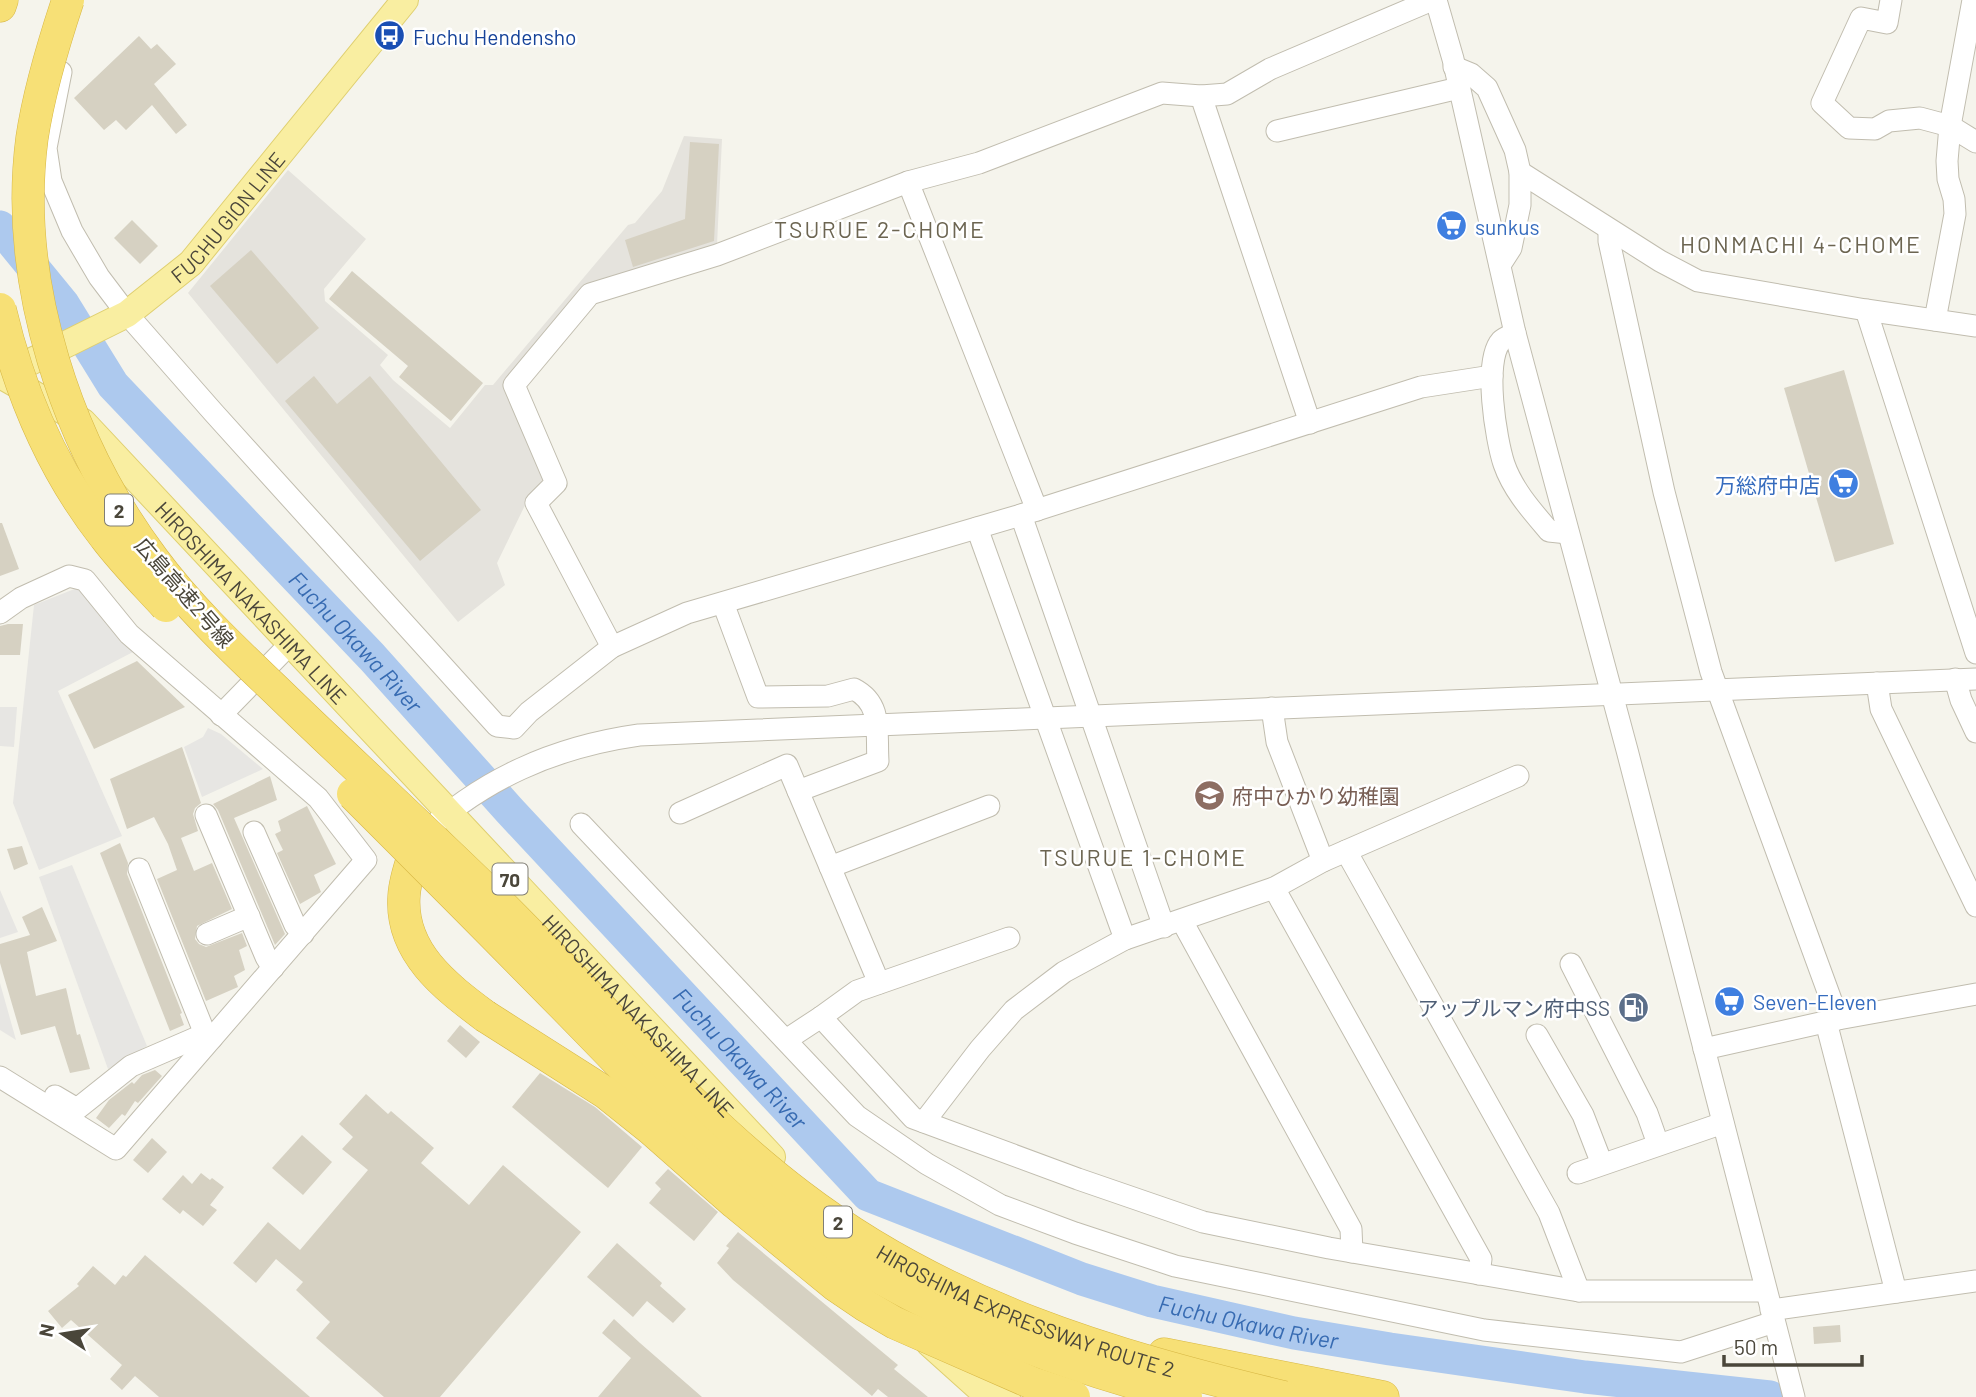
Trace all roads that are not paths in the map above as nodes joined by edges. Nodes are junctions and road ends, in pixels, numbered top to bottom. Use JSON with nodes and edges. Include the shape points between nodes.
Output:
{"nodes":[{"id":1,"x":2,"y":0,"type":"edge"},
{"id":2,"x":68,"y":0,"type":"edge"},
{"id":3,"x":83,"y":0,"type":"edge"},
{"id":4,"x":405,"y":0,"type":"edge"},
{"id":5,"x":1434,"y":0,"type":"edge"},
{"id":6,"x":1891,"y":0,"type":"edge"},
{"id":7,"x":1973,"y":0,"type":"edge"},
{"id":8,"x":0,"y":6,"type":"edge"},
{"id":9,"x":1454,"y":67,"type":"junction"},
{"id":10,"x":1459,"y":88,"type":"junction"},
{"id":11,"x":1201,"y":96,"type":"junction"},
{"id":12,"x":1950,"y":126,"type":"junction"},
{"id":13,"x":1277,"y":131,"type":"dead end"},
{"id":14,"x":1976,"y":142,"type":"edge"},
{"id":15,"x":1520,"y":172,"type":"junction"},
{"id":16,"x":908,"y":182,"type":"junction"},
{"id":17,"x":1609,"y":230,"type":"junction"},
{"id":18,"x":1500,"y":265,"type":"junction"},
{"id":19,"x":0,"y":309,"type":"edge"},
{"id":20,"x":1866,"y":310,"type":"junction"},
{"id":21,"x":124,"y":315,"type":"junction"},
{"id":22,"x":1935,"y":320,"type":"junction"},
{"id":23,"x":1976,"y":326,"type":"edge"},
{"id":24,"x":1515,"y":333,"type":"junction"},
{"id":25,"x":1,"y":375,"type":"edge"},
{"id":26,"x":1492,"y":376,"type":"junction"},
{"id":27,"x":1310,"y":423,"type":"junction"},
{"id":28,"x":1029,"y":513,"type":"junction"},
{"id":29,"x":977,"y":528,"type":"junction"},
{"id":30,"x":1568,"y":533,"type":"junction"},
{"id":31,"x":723,"y":603,"type":"junction"},
{"id":32,"x":0,"y":613,"type":"edge"},
{"id":33,"x":290,"y":644,"type":"junction"},
{"id":34,"x":612,"y":646,"type":"junction"},
{"id":35,"x":1976,"y":653,"type":"edge"},
{"id":36,"x":1966,"y":679,"type":"edge"},
{"id":37,"x":253,"y":682,"type":"junction"},
{"id":38,"x":1877,"y":683,"type":"junction"},
{"id":39,"x":1718,"y":689,"type":"junction"},
{"id":40,"x":1611,"y":694,"type":"junction"},
{"id":41,"x":1272,"y":708,"type":"junction"},
{"id":42,"x":221,"y":715,"type":"junction"},
{"id":43,"x":1090,"y":716,"type":"junction"},
{"id":44,"x":1046,"y":717,"type":"junction"},
{"id":45,"x":876,"y":724,"type":"junction"},
{"id":46,"x":1976,"y":732,"type":"edge"},
{"id":47,"x":1518,"y":776,"type":"dead end"},
{"id":48,"x":798,"y":792,"type":"junction"},
{"id":49,"x":456,"y":806,"type":"junction"},
{"id":50,"x":989,"y":806,"type":"dead end"},
{"id":51,"x":680,"y":814,"type":"dead end"},
{"id":52,"x":206,"y":816,"type":"dead end"},
{"id":53,"x":581,"y":824,"type":"dead end"},
{"id":54,"x":254,"y":832,"type":"dead end"},
{"id":55,"x":419,"y":838,"type":"junction"},
{"id":56,"x":1346,"y":851,"type":"junction"},
{"id":57,"x":1324,"y":861,"type":"junction"},
{"id":58,"x":830,"y":867,"type":"junction"},
{"id":59,"x":139,"y":869,"type":"dead end"},
{"id":60,"x":1274,"y":888,"type":"junction"},
{"id":61,"x":478,"y":900,"type":"junction"},
{"id":62,"x":1976,"y":906,"type":"edge"},
{"id":63,"x":248,"y":916,"type":"junction"},
{"id":64,"x":1173,"y":924,"type":"junction"},
{"id":65,"x":207,"y":934,"type":"dead end"},
{"id":66,"x":303,"y":934,"type":"junction"},
{"id":67,"x":1009,"y":938,"type":"dead end"},
{"id":68,"x":1125,"y":939,"type":"junction"},
{"id":69,"x":1572,"y":964,"type":"dead end"},
{"id":70,"x":273,"y":968,"type":"junction"},
{"id":71,"x":879,"y":984,"type":"junction"},
{"id":72,"x":1976,"y":994,"type":"edge"},
{"id":73,"x":821,"y":1017,"type":"junction"},
{"id":74,"x":1832,"y":1021,"type":"junction"},
{"id":75,"x":1537,"y":1035,"type":"dead end"},
{"id":76,"x":209,"y":1036,"type":"junction"},
{"id":77,"x":786,"y":1040,"type":"junction"},
{"id":78,"x":1704,"y":1049,"type":"junction"},
{"id":79,"x":0,"y":1077,"type":"edge"},
{"id":80,"x":55,"y":1096,"type":"dead end"},
{"id":81,"x":924,"y":1122,"type":"junction"},
{"id":82,"x":1723,"y":1123,"type":"junction"},
{"id":83,"x":1658,"y":1144,"type":"junction"},
{"id":84,"x":1602,"y":1164,"type":"junction"},
{"id":85,"x":1578,"y":1173,"type":"dead end"},
{"id":86,"x":1352,"y":1252,"type":"junction"},
{"id":87,"x":880,"y":1264,"type":"junction"},
{"id":88,"x":1479,"y":1274,"type":"junction"},
{"id":89,"x":1976,"y":1281,"type":"edge"},
{"id":90,"x":1580,"y":1291,"type":"junction"},
{"id":91,"x":1896,"y":1292,"type":"junction"},
{"id":92,"x":1771,"y":1308,"type":"junction"},
{"id":93,"x":989,"y":1397,"type":"edge"},
{"id":94,"x":1007,"y":1397,"type":"edge"},
{"id":95,"x":1074,"y":1397,"type":"edge"},
{"id":96,"x":1186,"y":1397,"type":"edge"},
{"id":97,"x":1284,"y":1397,"type":"edge"},
{"id":98,"x":1383,"y":1397,"type":"edge"},
{"id":99,"x":1794,"y":1397,"type":"edge"}],
"edges":[{"from":1,"to":8,"type":"highway"},
{"from":2,"to":61,"type":"highway","name":"広島高速2号線","number":"2","bridge":true,"via":[[44,79],[32,140],[32,243],[37,290],[60,383],[98,472],[142,545],[197,611],[367,778]]},
{"from":3,"to":21,"type":"street","via":[[46,148],[51,181],[72,231]]},
{"from":4,"to":21,"type":"main road","name":"FUCHU GION LINE","via":[[191,263]]},
{"from":5,"to":9,"type":"street"},
{"from":5,"to":11,"type":"street","via":[[1270,69],[1227,94]]},
{"from":6,"to":12,"type":"street","via":[[1887,23],[1861,18],[1822,103],[1849,128],[1875,129],[1889,121],[1920,118]]},
{"from":7,"to":12,"type":"street"},
{"from":9,"to":10,"type":"street"},
{"from":9,"to":15,"type":"street","via":[[1487,88]]},
{"from":10,"to":13,"type":"street"},
{"from":10,"to":18,"type":"street"},
{"from":11,"to":16,"type":"street","via":[[1162,93],[979,163]]},
{"from":11,"to":27,"type":"street"},
{"from":12,"to":14,"type":"street"},
{"from":12,"to":22,"type":"street","via":[[1948,179],[1955,215]]},
{"from":15,"to":17,"type":"street"},
{"from":15,"to":18,"type":"street","via":[[1520,205],[1511,248]]},
{"from":16,"to":28,"type":"street"},
{"from":16,"to":34,"type":"street","via":[[718,255],[590,294],[514,385],[556,483],[536,503]]},
{"from":17,"to":20,"type":"street","via":[[1698,281]]},
{"from":17,"to":39,"type":"street","via":[[1664,492]]},
{"from":18,"to":24,"type":"street"},
{"from":19,"to":61,"type":"highway","name":"広島高速2号線","number":"2","bridge":true,"via":[[13,362],[38,425],[61,472],[105,538],[236,679]]},
{"from":20,"to":22,"type":"street"},
{"from":20,"to":35,"type":"street"},
{"from":21,"to":25,"type":"main road","name":"FUCHU GION LINE"},
{"from":21,"to":34,"type":"street","via":[[497,726],[514,728]]},
{"from":22,"to":23,"type":"street"},
{"from":24,"to":26,"type":"street","via":[[1501,340]]},
{"from":24,"to":30,"type":"street"},
{"from":25,"to":33,"type":"main road","name":"HIROSHIMA NAKASHIMA LINE","number":"70","via":[[83,422]]},
{"from":25,"to":37,"type":"main road","name":"HIROSHIMA NAKASHIMA LINE","number":"70","via":[[131,544]]},
{"from":26,"to":27,"type":"street","via":[[1421,387]]},
{"from":26,"to":30,"type":"street","via":[[1492,409],[1504,465],[1526,505],[1549,531]]},
{"from":27,"to":28,"type":"street"},
{"from":28,"to":29,"type":"street"},
{"from":28,"to":43,"type":"street"},
{"from":29,"to":31,"type":"street"},
{"from":29,"to":44,"type":"street"},
{"from":30,"to":40,"type":"street"},
{"from":31,"to":34,"type":"street","via":[[687,613]]},
{"from":31,"to":45,"type":"street","via":[[758,697],[828,696],[854,689],[874,707]]},
{"from":32,"to":42,"type":"street","via":[[69,576],[85,580],[129,634]]},
{"from":33,"to":37,"type":"street"},
{"from":33,"to":49,"type":"main road","name":"HIROSHIMA NAKASHIMA LINE","number":"70"},
{"from":36,"to":38,"type":"street"},
{"from":36,"to":46,"type":"street","via":[[1961,700]]},
{"from":37,"to":42,"type":"street"},
{"from":37,"to":55,"type":"main road","name":"HIROSHIMA NAKASHIMA LINE","number":"70"},
{"from":38,"to":39,"type":"street"},
{"from":38,"to":62,"type":"street","via":[[1881,709]]},
{"from":39,"to":40,"type":"street"},
{"from":39,"to":74,"type":"street"},
{"from":40,"to":41,"type":"street"},
{"from":40,"to":78,"type":"street"},
{"from":41,"to":43,"type":"street"},
{"from":41,"to":57,"type":"street","via":[[1277,742]]},
{"from":42,"to":66,"type":"street","via":[[318,798],[366,860]]},
{"from":43,"to":44,"type":"street"},
{"from":43,"to":64,"type":"street"},
{"from":44,"to":45,"type":"street"},
{"from":44,"to":68,"type":"street"},
{"from":45,"to":48,"type":"street","via":[[878,761]]},
{"from":45,"to":49,"type":"street","via":[[639,735],[584,746],[531,764]]},
{"from":47,"to":56,"type":"street"},
{"from":48,"to":51,"type":"street","via":[[787,765]]},
{"from":48,"to":58,"type":"street"},
{"from":49,"to":55,"type":"street"},
{"from":49,"to":87,"type":"main road","name":"HIROSHIMA NAKASHIMA LINE","number":"70","via":[[777,1163]]},
{"from":50,"to":58,"type":"street"},
{"from":52,"to":63,"type":"street"},
{"from":53,"to":77,"type":"street"},
{"from":54,"to":66,"type":"street"},
{"from":55,"to":93,"type":"main road","name":"HIROSHIMA NAKASHIMA LINE","number":"70","via":[[608,1050]]},
{"from":55,"to":95,"type":"highway","bridge":true,"via":[[404,895],[405,914],[420,957],[435,976],[485,1016],[606,1093],[866,1306],[1032,1383]]},
{"from":56,"to":57,"type":"street"},
{"from":56,"to":90,"type":"street","via":[[1549,1213]]},
{"from":57,"to":60,"type":"street"},
{"from":58,"to":71,"type":"street"},
{"from":59,"to":76,"type":"street"},
{"from":60,"to":64,"type":"street"},
{"from":60,"to":88,"type":"street","via":[[1481,1259]]},
{"from":61,"to":96,"type":"highway","name":"HIROSHIMA EXPRESSWAY ROUTE 2","number":"2","bridge":true,"via":[[694,1139],[788,1218],[845,1256],[952,1315],[1079,1366]]},
{"from":61,"to":97,"type":"highway","name":"HIROSHIMA EXPRESSWAY ROUTE 2","number":"2","bridge":true,"via":[[752,1156],[801,1197],[899,1260],[1031,1324],[1163,1366]]},
{"from":63,"to":65,"type":"street"},
{"from":63,"to":70,"type":"street"},
{"from":64,"to":68,"type":"street"},
{"from":64,"to":86,"type":"street","via":[[1351,1229]]},
{"from":66,"to":70,"type":"street"},
{"from":67,"to":71,"type":"street"},
{"from":68,"to":81,"type":"street","via":[[1064,972],[1014,1010]]},
{"from":69,"to":83,"type":"street"},
{"from":70,"to":76,"type":"street"},
{"from":71,"to":73,"type":"street","via":[[857,991]]},
{"from":72,"to":74,"type":"street"},
{"from":73,"to":77,"type":"street"},
{"from":73,"to":81,"type":"street","via":[[913,1118]]},
{"from":74,"to":78,"type":"street"},
{"from":74,"to":91,"type":"street"},
{"from":75,"to":84,"type":"street","via":[[1583,1115]]},
{"from":76,"to":79,"type":"street","via":[[116,1149]]},
{"from":76,"to":80,"type":"street","via":[[131,1066],[77,1109]]},
{"from":77,"to":92,"type":"street","via":[[857,1115],[927,1164],[1000,1205],[1175,1266],[1484,1329],[1681,1352]]},
{"from":78,"to":82,"type":"street"},
{"from":81,"to":86,"type":"street","via":[[1203,1223]]},
{"from":82,"to":83,"type":"street"},
{"from":82,"to":92,"type":"street"},
{"from":83,"to":84,"type":"street"},
{"from":84,"to":85,"type":"street"},
{"from":86,"to":88,"type":"street"},
{"from":87,"to":94,"type":"main road","name":"HIROSHIMA NAKASHIMA LINE","number":"70","via":[[955,1335]]},
{"from":87,"to":98,"type":"highway","via":[[953,1294],[1107,1341]]},
{"from":88,"to":90,"type":"street"},
{"from":89,"to":91,"type":"street"},
{"from":90,"to":92,"type":"street"},
{"from":91,"to":92,"type":"street"},
{"from":92,"to":99,"type":"street"}]}
